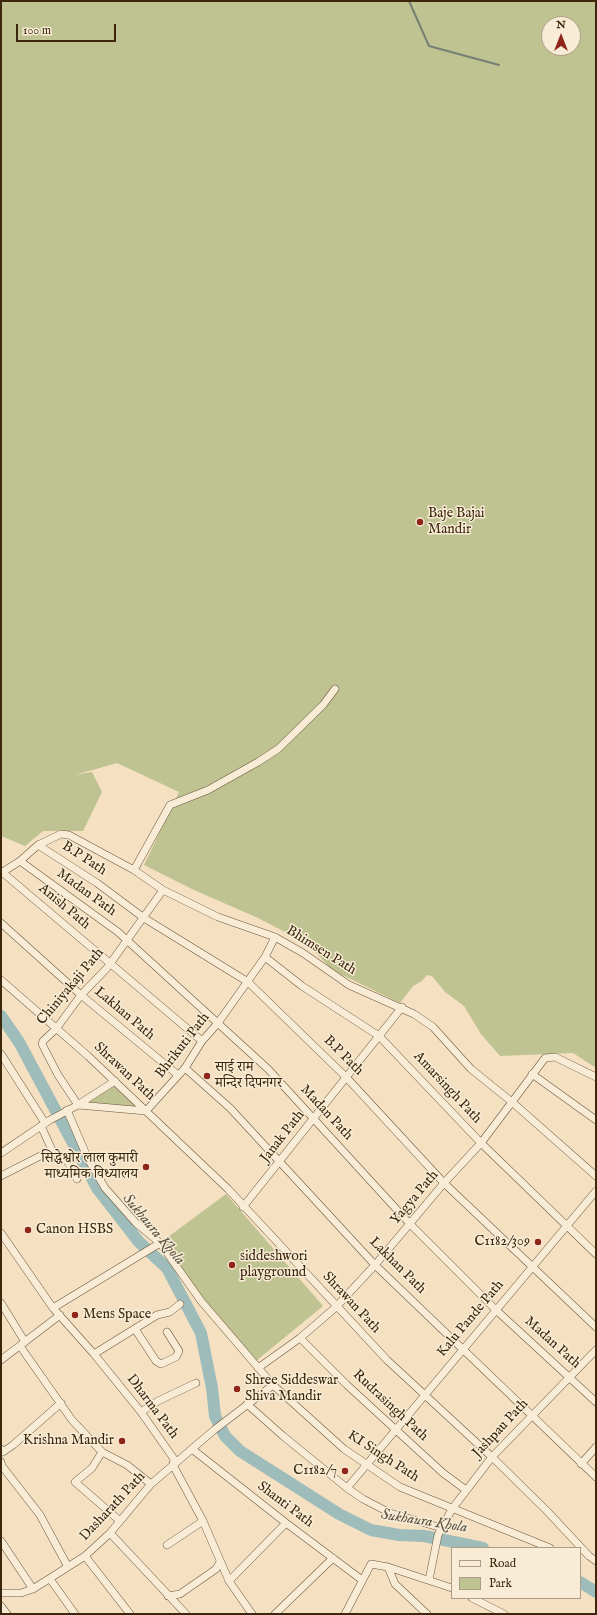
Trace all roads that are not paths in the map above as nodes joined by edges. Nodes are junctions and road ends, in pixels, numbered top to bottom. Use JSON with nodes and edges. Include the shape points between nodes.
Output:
{"nodes":[{"id":1,"x":335,"y":690,"type":"dead end"},
{"id":2,"x":38,"y":845,"type":"junction"},
{"id":3,"x":20,"y":861,"type":"junction"},
{"id":4,"x":134,"y":870,"type":"junction"},
{"id":5,"x":1,"y":873,"type":"edge"},
{"id":6,"x":163,"y":890,"type":"junction"},
{"id":7,"x":144,"y":918,"type":"junction"},
{"id":8,"x":1,"y":923,"type":"edge"},
{"id":9,"x":275,"y":937,"type":"junction"},
{"id":10,"x":126,"y":940,"type":"junction"},
{"id":11,"x":265,"y":958,"type":"junction"},
{"id":12,"x":110,"y":962,"type":"junction"},
{"id":13,"x":1,"y":980,"type":"edge"},
{"id":14,"x":248,"y":982,"type":"junction"},
{"id":15,"x":81,"y":995,"type":"junction"},
{"id":16,"x":402,"y":1007,"type":"junction"},
{"id":17,"x":218,"y":1024,"type":"junction"},
{"id":18,"x":56,"y":1029,"type":"junction"},
{"id":19,"x":379,"y":1036,"type":"junction"},
{"id":20,"x":202,"y":1041,"type":"junction"},
{"id":21,"x":1,"y":1054,"type":"edge"},
{"id":22,"x":185,"y":1068,"type":"junction"},
{"id":23,"x":532,"y":1074,"type":"junction"},
{"id":24,"x":178,"y":1075,"type":"junction"},
{"id":25,"x":347,"y":1078,"type":"junction"},
{"id":26,"x":596,"y":1078,"type":"edge"},
{"id":27,"x":115,"y":1081,"type":"junction"},
{"id":28,"x":512,"y":1102,"type":"junction"},
{"id":29,"x":78,"y":1105,"type":"junction"},
{"id":30,"x":67,"y":1110,"type":"junction"},
{"id":31,"x":146,"y":1111,"type":"junction"},
{"id":32,"x":313,"y":1118,"type":"junction"},
{"id":33,"x":596,"y":1120,"type":"edge"},
{"id":34,"x":45,"y":1123,"type":"junction"},
{"id":35,"x":481,"y":1144,"type":"junction"},
{"id":36,"x":52,"y":1150,"type":"junction"},
{"id":37,"x":1,"y":1152,"type":"edge"},
{"id":38,"x":281,"y":1161,"type":"junction"},
{"id":39,"x":1,"y":1176,"type":"edge"},
{"id":40,"x":596,"y":1176,"type":"edge"},
{"id":41,"x":77,"y":1178,"type":"dead end"},
{"id":42,"x":444,"y":1183,"type":"junction"},
{"id":43,"x":596,"y":1191,"type":"edge"},
{"id":44,"x":243,"y":1207,"type":"junction"},
{"id":45,"x":410,"y":1224,"type":"junction"},
{"id":46,"x":566,"y":1226,"type":"junction"},
{"id":47,"x":1,"y":1233,"type":"edge"},
{"id":48,"x":157,"y":1245,"type":"junction"},
{"id":49,"x":596,"y":1254,"type":"edge"},
{"id":50,"x":375,"y":1264,"type":"junction"},
{"id":51,"x":532,"y":1267,"type":"junction"},
{"id":52,"x":1,"y":1303,"type":"edge"},
{"id":53,"x":180,"y":1304,"type":"dead end"},
{"id":54,"x":336,"y":1307,"type":"junction"},
{"id":55,"x":53,"y":1308,"type":"junction"},
{"id":56,"x":496,"y":1310,"type":"junction"},
{"id":57,"x":60,"y":1315,"type":"junction"},
{"id":58,"x":596,"y":1327,"type":"edge"},
{"id":59,"x":135,"y":1329,"type":"junction"},
{"id":60,"x":167,"y":1332,"type":"dead end"},
{"id":61,"x":300,"y":1338,"type":"junction"},
{"id":62,"x":23,"y":1344,"type":"junction"},
{"id":63,"x":1,"y":1349,"type":"edge"},
{"id":64,"x":463,"y":1349,"type":"junction"},
{"id":65,"x":596,"y":1350,"type":"edge"},
{"id":66,"x":94,"y":1354,"type":"junction"},
{"id":67,"x":3,"y":1358,"type":"edge"},
{"id":68,"x":258,"y":1368,"type":"junction"},
{"id":69,"x":570,"y":1376,"type":"junction"},
{"id":70,"x":196,"y":1383,"type":"dead end"},
{"id":71,"x":273,"y":1385,"type":"junction"},
{"id":72,"x":426,"y":1394,"type":"junction"},
{"id":73,"x":596,"y":1402,"type":"edge"},
{"id":74,"x":61,"y":1403,"type":"junction"},
{"id":75,"x":247,"y":1404,"type":"junction"},
{"id":76,"x":141,"y":1412,"type":"junction"},
{"id":77,"x":531,"y":1415,"type":"junction"},
{"id":78,"x":396,"y":1430,"type":"junction"},
{"id":79,"x":596,"y":1447,"type":"edge"},
{"id":80,"x":192,"y":1449,"type":"junction"},
{"id":81,"x":102,"y":1452,"type":"junction"},
{"id":82,"x":2,"y":1453,"type":"edge"},
{"id":83,"x":492,"y":1457,"type":"junction"},
{"id":84,"x":1,"y":1462,"type":"edge"},
{"id":85,"x":367,"y":1464,"type":"junction"},
{"id":86,"x":581,"y":1464,"type":"junction"},
{"id":87,"x":174,"y":1465,"type":"junction"},
{"id":88,"x":596,"y":1477,"type":"edge"},
{"id":89,"x":151,"y":1484,"type":"junction"},
{"id":90,"x":347,"y":1488,"type":"junction"},
{"id":91,"x":466,"y":1490,"type":"junction"},
{"id":92,"x":452,"y":1509,"type":"junction"},
{"id":93,"x":120,"y":1521,"type":"junction"},
{"id":94,"x":203,"y":1521,"type":"junction"},
{"id":95,"x":286,"y":1523,"type":"junction"},
{"id":96,"x":442,"y":1528,"type":"junction"},
{"id":97,"x":110,"y":1533,"type":"junction"},
{"id":98,"x":1,"y":1541,"type":"edge"},
{"id":99,"x":167,"y":1545,"type":"dead end"},
{"id":100,"x":547,"y":1547,"type":"edge"},
{"id":101,"x":581,"y":1547,"type":"edge"},
{"id":102,"x":581,"y":1547,"type":"edge"},
{"id":103,"x":85,"y":1556,"type":"junction"},
{"id":104,"x":581,"y":1556,"type":"edge"},
{"id":105,"x":589,"y":1556,"type":"junction"},
{"id":106,"x":333,"y":1558,"type":"junction"},
{"id":107,"x":596,"y":1561,"type":"edge"},
{"id":108,"x":220,"y":1562,"type":"junction"},
{"id":109,"x":68,"y":1567,"type":"junction"},
{"id":110,"x":388,"y":1567,"type":"junction"},
{"id":111,"x":50,"y":1579,"type":"junction"},
{"id":112,"x":362,"y":1580,"type":"junction"},
{"id":113,"x":429,"y":1580,"type":"junction"},
{"id":114,"x":229,"y":1581,"type":"junction"},
{"id":115,"x":451,"y":1588,"type":"edge"},
{"id":116,"x":33,"y":1589,"type":"junction"},
{"id":117,"x":1,"y":1593,"type":"edge"},
{"id":118,"x":168,"y":1596,"type":"junction"},
{"id":119,"x":474,"y":1599,"type":"edge"},
{"id":120,"x":1,"y":1606,"type":"edge"},
{"id":121,"x":7,"y":1614,"type":"edge"},
{"id":122,"x":75,"y":1614,"type":"edge"},
{"id":123,"x":130,"y":1614,"type":"edge"},
{"id":124,"x":186,"y":1614,"type":"edge"},
{"id":125,"x":252,"y":1614,"type":"edge"},
{"id":126,"x":275,"y":1614,"type":"edge"},
{"id":127,"x":345,"y":1614,"type":"edge"},
{"id":128,"x":427,"y":1614,"type":"edge"},
{"id":129,"x":504,"y":1614,"type":"edge"}],
"edges":[{"from":1,"to":4,"type":"street","via":[[278,749],[208,790],[170,805]]},
{"from":2,"to":3,"type":"street","name":"Bhimsen Path"},
{"from":2,"to":4,"type":"street","name":"Bhimsen Path","via":[[61,834],[69,835]]},
{"from":2,"to":7,"type":"street","name":"B.P Path"},
{"from":3,"to":5,"type":"street","name":"Bhimsen Path"},
{"from":3,"to":10,"type":"street","name":"Madan Path"},
{"from":4,"to":6,"type":"street","name":"Bhimsen Path"},
{"from":5,"to":12,"type":"street","name":"Anish Path"},
{"from":6,"to":7,"type":"street","name":"Chiniyakaji Path"},
{"from":6,"to":9,"type":"street","name":"Bhimsen Path","via":[[218,917]]},
{"from":7,"to":10,"type":"street","name":"Chiniyakaji Path"},
{"from":7,"to":14,"type":"street","name":"B.P Path"},
{"from":8,"to":15,"type":"street","name":"Lakhan Path"},
{"from":9,"to":11,"type":"street","name":"Bhrikuti Path"},
{"from":9,"to":16,"type":"street","name":"Bhimsen Path","via":[[349,984]]},
{"from":10,"to":12,"type":"street","name":"Chiniyakaji Path"},
{"from":10,"to":17,"type":"street","name":"Madan Path"},
{"from":11,"to":14,"type":"street","name":"Bhrikuti Path"},
{"from":11,"to":19,"type":"street","name":"Amarsingh Path","via":[[302,986]]},
{"from":12,"to":15,"type":"street","name":"Chiniyakaji Path"},
{"from":12,"to":20,"type":"street","name":"Anish Path"},
{"from":13,"to":18,"type":"street","name":"Shrawan Path"},
{"from":14,"to":17,"type":"street","name":"Bhrikuti Path"},
{"from":14,"to":25,"type":"street","name":"B.P Path"},
{"from":15,"to":18,"type":"street","name":"Chiniyakaji Path"},
{"from":15,"to":24,"type":"street","name":"Lakhan Path"},
{"from":16,"to":19,"type":"street","name":"Janak Path"},
{"from":16,"to":28,"type":"street","name":"Bhimsen Path","via":[[433,1027],[471,1069]]},
{"from":17,"to":20,"type":"street","name":"Bhrikuti Path"},
{"from":17,"to":32,"type":"street","name":"Madan Path","via":[[268,1068]]},
{"from":18,"to":27,"type":"street","name":"Shrawan Path"},
{"from":18,"to":29,"type":"street","name":"Chiniyakaji Path","via":[[42,1044]]},
{"from":19,"to":25,"type":"street","name":"Janak Path"},
{"from":19,"to":35,"type":"street","name":"Amarsingh Path"},
{"from":20,"to":22,"type":"street","name":"Bhrikuti Path"},
{"from":21,"to":34,"type":"street"},
{"from":22,"to":24,"type":"street","name":"Bhrikuti Path"},
{"from":22,"to":38,"type":"street","name":"Lakhan Path","via":[[230,1108]]},
{"from":23,"to":26,"type":"street","via":[[545,1058],[555,1057]]},
{"from":23,"to":28,"type":"street"},
{"from":23,"to":33,"type":"street"},
{"from":24,"to":31,"type":"street","name":"Bhrikuti Path"},
{"from":25,"to":32,"type":"street","name":"Janak Path"},
{"from":25,"to":42,"type":"street","name":"B.P Path"},
{"from":27,"to":29,"type":"street"},
{"from":27,"to":31,"type":"street","name":"Shrawan Path"},
{"from":28,"to":35,"type":"street","name":"Yagya Path"},
{"from":28,"to":40,"type":"street","name":"Bhimsen Path"},
{"from":29,"to":30,"type":"street"},
{"from":29,"to":31,"type":"street"},
{"from":30,"to":34,"type":"street"},
{"from":30,"to":48,"type":"street","name":"KI Singh Path","via":[[88,1159],[105,1188]]},
{"from":31,"to":44,"type":"street","name":"Shrawan Path","via":[[228,1189]]},
{"from":32,"to":38,"type":"street","name":"Janak Path"},
{"from":32,"to":45,"type":"street","name":"Madan Path"},
{"from":34,"to":36,"type":"street"},
{"from":34,"to":37,"type":"street"},
{"from":35,"to":42,"type":"street","name":"Yagya Path"},
{"from":35,"to":46,"type":"street","name":"Amarsingh Path"},
{"from":36,"to":39,"type":"street"},
{"from":36,"to":41,"type":"street","via":[[68,1162]]},
{"from":38,"to":44,"type":"street","name":"Janak Path"},
{"from":38,"to":50,"type":"street","name":"Lakhan Path"},
{"from":42,"to":45,"type":"street","name":"Yagya Path"},
{"from":42,"to":51,"type":"street","name":"B.P Path"},
{"from":43,"to":46,"type":"street","name":"Kalu Pande Path"},
{"from":44,"to":54,"type":"street","name":"Shrawan Path"},
{"from":45,"to":50,"type":"street","name":"Yagya Path"},
{"from":45,"to":56,"type":"street","name":"Madan Path"},
{"from":46,"to":49,"type":"street","name":"Amarsingh Path"},
{"from":46,"to":51,"type":"street","name":"Kalu Pande Path"},
{"from":47,"to":55,"type":"street","name":"Dharma Path"},
{"from":48,"to":55,"type":"street"},
{"from":48,"to":68,"type":"street","name":"KI Singh Path"},
{"from":50,"to":54,"type":"street","name":"Yagya Path"},
{"from":50,"to":64,"type":"street","name":"Lakhan Path"},
{"from":51,"to":56,"type":"street","name":"Kalu Pande Path"},
{"from":51,"to":58,"type":"street","name":"B.P Path"},
{"from":52,"to":62,"type":"street"},
{"from":53,"to":59,"type":"street","via":[[170,1312],[157,1315]]},
{"from":54,"to":61,"type":"street","name":"Yagya Path"},
{"from":54,"to":72,"type":"street","name":"Shrawan Path","via":[[387,1360]]},
{"from":55,"to":57,"type":"street","name":"Dharma Path"},
{"from":56,"to":64,"type":"street","name":"Kalu Pande Path"},
{"from":56,"to":69,"type":"street","name":"Madan Path"},
{"from":57,"to":62,"type":"street"},
{"from":57,"to":66,"type":"street","name":"Dharma Path"},
{"from":59,"to":60,"type":"street","via":[[156,1361],[161,1364],[176,1357],[179,1351]]},
{"from":59,"to":66,"type":"street"},
{"from":61,"to":68,"type":"street","name":"Yagya Path"},
{"from":61,"to":78,"type":"street","name":"Rudrasingh Path"},
{"from":62,"to":67,"type":"street"},
{"from":62,"to":74,"type":"street"},
{"from":63,"to":67,"type":"street"},
{"from":64,"to":72,"type":"street","name":"Kalu Pande Path"},
{"from":64,"to":77,"type":"street","name":"Lakhan Path"},
{"from":65,"to":69,"type":"street","name":"Jashpau Path"},
{"from":66,"to":76,"type":"street","name":"Dharma Path"},
{"from":68,"to":71,"type":"street","name":"KI Singh Path"},
{"from":69,"to":73,"type":"street","name":"Madan Path"},
{"from":69,"to":77,"type":"street","name":"Jashpau Path"},
{"from":70,"to":76,"type":"street"},
{"from":71,"to":75,"type":"street"},
{"from":71,"to":85,"type":"street","name":"KI Singh Path","via":[[344,1448]]},
{"from":72,"to":78,"type":"street","name":"Kalu Pande Path"},
{"from":72,"to":83,"type":"street","name":"Shrawan Path"},
{"from":74,"to":81,"type":"street","via":[[72,1420]]},
{"from":74,"to":82,"type":"street"},
{"from":75,"to":80,"type":"street","name":"Dasharath Path"},
{"from":75,"to":90,"type":"street"},
{"from":76,"to":87,"type":"street","name":"Dharma Path","via":[[174,1459]]},
{"from":77,"to":83,"type":"street","name":"Jashpau Path"},
{"from":77,"to":86,"type":"street","name":"Lakhan Path"},
{"from":78,"to":85,"type":"street","name":"Kalu Pande Path"},
{"from":78,"to":91,"type":"street","name":"Rudrasingh Path","via":[[443,1473]]},
{"from":79,"to":86,"type":"street"},
{"from":80,"to":87,"type":"street","name":"Dasharath Path"},
{"from":80,"to":95,"type":"street","name":"Shanti Path"},
{"from":81,"to":89,"type":"street","via":[[127,1465]]},
{"from":81,"to":93,"type":"street","via":[[92,1468],[75,1482]]},
{"from":83,"to":91,"type":"street","name":"Jashpau Path"},
{"from":83,"to":101,"type":"street","name":"Shrawan Path"},
{"from":84,"to":109,"type":"street","via":[[40,1515]]},
{"from":85,"to":90,"type":"street","name":"Kalu Pande Path"},
{"from":85,"to":92,"type":"street","name":"KI Singh Path","via":[[400,1487]]},
{"from":86,"to":88,"type":"street","name":"Lakhan Path"},
{"from":87,"to":89,"type":"street","name":"Dasharath Path"},
{"from":87,"to":94,"type":"street","name":"Dharma Path"},
{"from":89,"to":93,"type":"street","name":"Dasharath Path"},
{"from":90,"to":96,"type":"street","via":[[390,1513]]},
{"from":91,"to":92,"type":"street","name":"Jashpau Path"},
{"from":92,"to":96,"type":"street","name":"Jashpau Path"},
{"from":92,"to":100,"type":"street","name":"KI Singh Path"},
{"from":93,"to":97,"type":"street","name":"Dasharath Path"},
{"from":94,"to":99,"type":"street"},
{"from":94,"to":108,"type":"street","name":"Dharma Path"},
{"from":95,"to":106,"type":"street","name":"Shanti Path"},
{"from":95,"to":114,"type":"street"},
{"from":96,"to":113,"type":"street","name":"Jashpau Path","via":[[438,1535]]},
{"from":97,"to":103,"type":"street","name":"Dasharath Path"},
{"from":97,"to":118,"type":"street"},
{"from":98,"to":116,"type":"street"},
{"from":102,"to":105,"type":"street","name":"Shrawan Path"},
{"from":103,"to":109,"type":"street","name":"Dasharath Path"},
{"from":103,"to":123,"type":"street"},
{"from":104,"to":105,"type":"street"},
{"from":105,"to":107,"type":"street","name":"Shrawan Path"},
{"from":106,"to":112,"type":"street","name":"Shanti Path"},
{"from":106,"to":126,"type":"street"},
{"from":108,"to":114,"type":"street","name":"Dharma Path"},
{"from":108,"to":118,"type":"street","via":[[216,1569],[180,1594]]},
{"from":109,"to":111,"type":"street","name":"Dasharath Path"},
{"from":110,"to":112,"type":"street","via":[[371,1564]]},
{"from":110,"to":113,"type":"street"},
{"from":110,"to":128,"type":"street","via":[[395,1584]]},
{"from":111,"to":116,"type":"street","name":"Dasharath Path"},
{"from":111,"to":122,"type":"street"},
{"from":112,"to":127,"type":"street"},
{"from":113,"to":115,"type":"street"},
{"from":114,"to":125,"type":"street","name":"Dharma Path"},
{"from":116,"to":117,"type":"street","name":"Dasharath Path","via":[[21,1593]]},
{"from":118,"to":124,"type":"street"},
{"from":119,"to":129,"type":"street"},
{"from":120,"to":121,"type":"street"}]}
